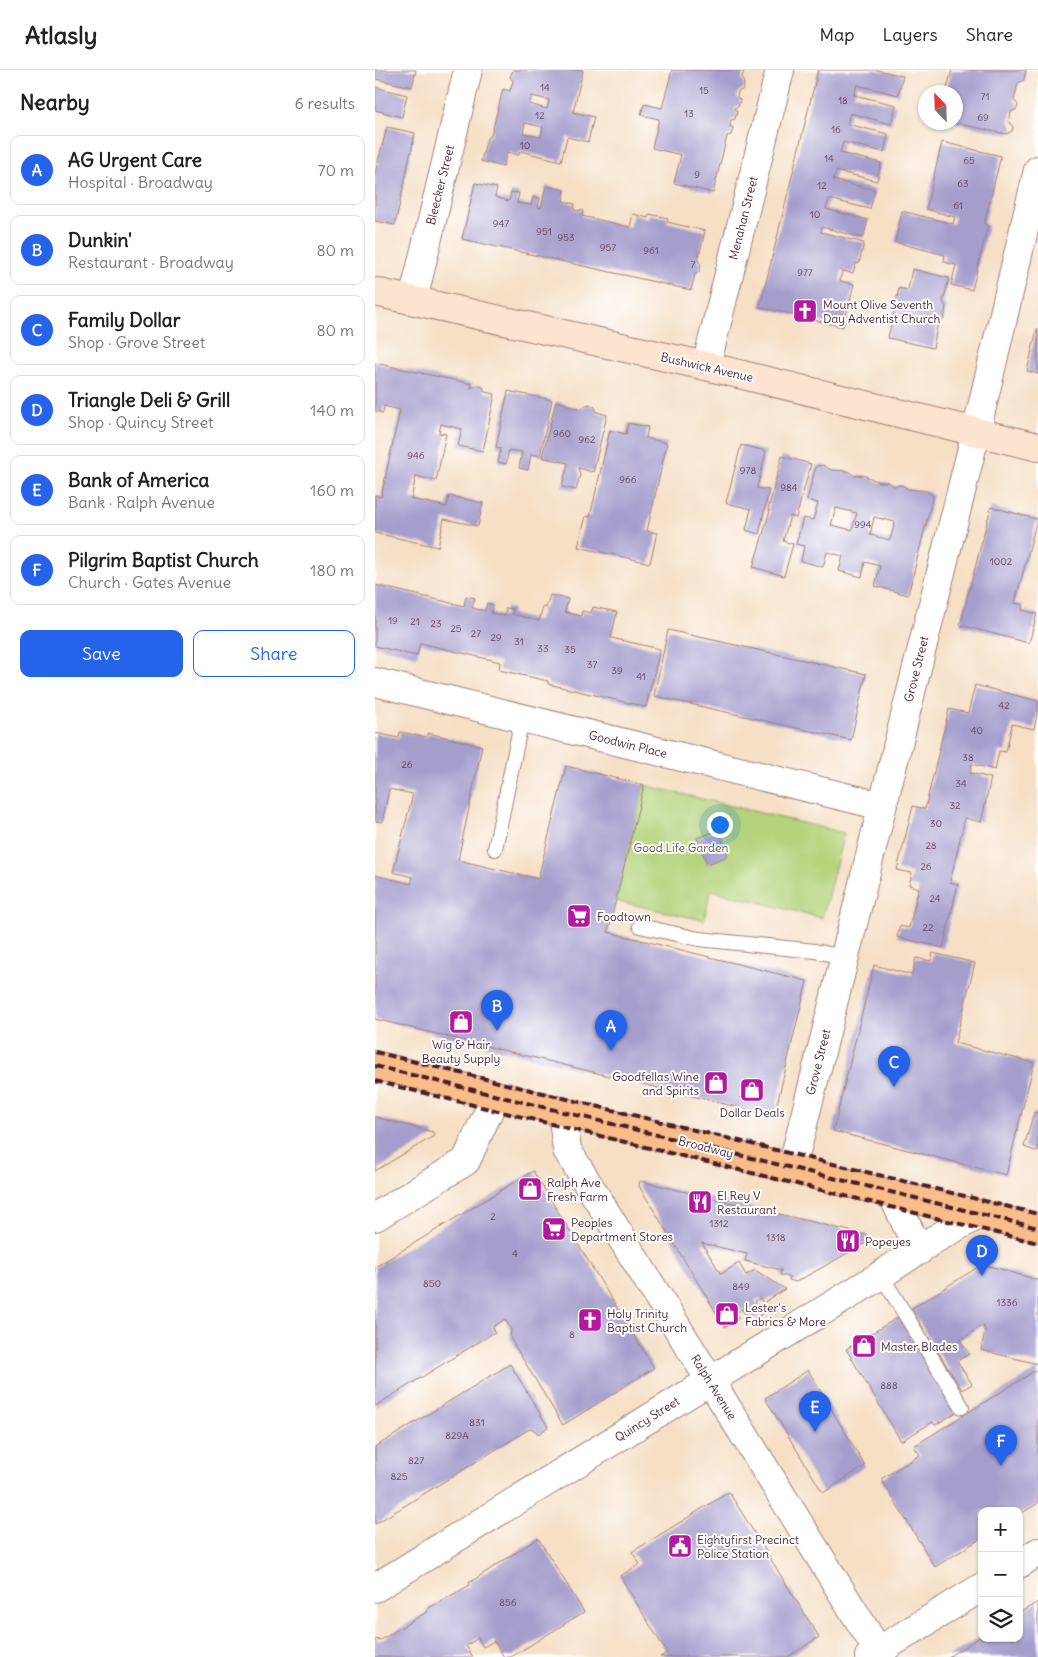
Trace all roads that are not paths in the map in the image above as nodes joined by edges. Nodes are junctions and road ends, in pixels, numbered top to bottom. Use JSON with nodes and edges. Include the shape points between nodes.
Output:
{"nodes":[{"id":1,"x":468,"y":70,"type":"edge"},
{"id":2,"x":780,"y":70,"type":"edge"},
{"id":3,"x":1038,"y":170,"type":"edge"},
{"id":4,"x":375,"y":292,"type":"edge"},
{"id":5,"x":413,"y":300,"type":"junction"},
{"id":6,"x":706,"y":366,"type":"junction"},
{"id":7,"x":976,"y":432,"type":"junction"},
{"id":8,"x":1038,"y":447,"type":"edge"},
{"id":9,"x":375,"y":682,"type":"edge"},
{"id":10,"x":522,"y":718,"type":"junction"},
{"id":11,"x":882,"y":806,"type":"junction"},
{"id":12,"x":495,"y":849,"type":"dead end"},
{"id":13,"x":640,"y":926,"type":"dead end"},
{"id":14,"x":844,"y":957,"type":"junction"},
{"id":15,"x":375,"y":1065,"type":"edge"},
{"id":16,"x":496,"y":1095,"type":"junction"},
{"id":17,"x":562,"y":1111,"type":"junction"},
{"id":18,"x":792,"y":1168,"type":"junction"},
{"id":19,"x":892,"y":1194,"type":"junction"},
{"id":20,"x":980,"y":1214,"type":"junction"},
{"id":21,"x":375,"y":1217,"type":"edge"},
{"id":22,"x":1038,"y":1228,"type":"edge"},
{"id":23,"x":919,"y":1251,"type":"junction"},
{"id":24,"x":881,"y":1275,"type":"junction"},
{"id":25,"x":711,"y":1380,"type":"junction"},
{"id":26,"x":962,"y":1407,"type":"dead end"},
{"id":27,"x":1038,"y":1552,"type":"edge"},
{"id":28,"x":1023,"y":1561,"type":"edge"},
{"id":29,"x":375,"y":1588,"type":"edge"},
{"id":30,"x":978,"y":1590,"type":"edge"},
{"id":31,"x":876,"y":1655,"type":"edge"}],
"edges":[{"from":1,"to":5,"type":"street","name":"Bleecker Street"},
{"from":2,"to":6,"type":"street","name":"Menahan Street"},
{"from":3,"to":7,"type":"street","name":"Grove Street"},
{"from":4,"to":5,"type":"main road","name":"Bushwick Avenue"},
{"from":5,"to":6,"type":"main road","name":"Bushwick Avenue"},
{"from":6,"to":7,"type":"main road","name":"Bushwick Avenue"},
{"from":7,"to":8,"type":"main road","name":"Bushwick Avenue"},
{"from":7,"to":11,"type":"street","name":"Grove Street"},
{"from":9,"to":10,"type":"street","name":"Goodwin Place"},
{"from":10,"to":11,"type":"street","name":"Goodwin Place"},
{"from":10,"to":12,"type":"lane"},
{"from":11,"to":14,"type":"street","name":"Grove Street"},
{"from":13,"to":14,"type":"lane","via":[[699,939]]},
{"from":14,"to":18,"type":"street","name":"Grove Street"},
{"from":15,"to":16,"type":"main road","name":"Broadway"},
{"from":16,"to":17,"type":"main road","name":"Broadway"},
{"from":16,"to":21,"type":"street","via":[[465,1161]]},
{"from":17,"to":18,"type":"main road","name":"Broadway"},
{"from":17,"to":25,"type":"street","name":"Ralph Avenue","via":[[567,1150]]},
{"from":18,"to":19,"type":"main road","name":"Broadway"},
{"from":19,"to":20,"type":"main road","name":"Broadway"},
{"from":19,"to":23,"type":"street"},
{"from":20,"to":22,"type":"main road","name":"Broadway"},
{"from":20,"to":23,"type":"street","name":"Quincy Street"},
{"from":23,"to":24,"type":"street","name":"Quincy Street"},
{"from":24,"to":25,"type":"street","name":"Quincy Street"},
{"from":24,"to":26,"type":"lane"},
{"from":25,"to":29,"type":"street","name":"Quincy Street"},
{"from":25,"to":31,"type":"street","name":"Ralph Avenue"},
{"from":27,"to":28,"type":"street"},
{"from":30,"to":31,"type":"street"}]}
